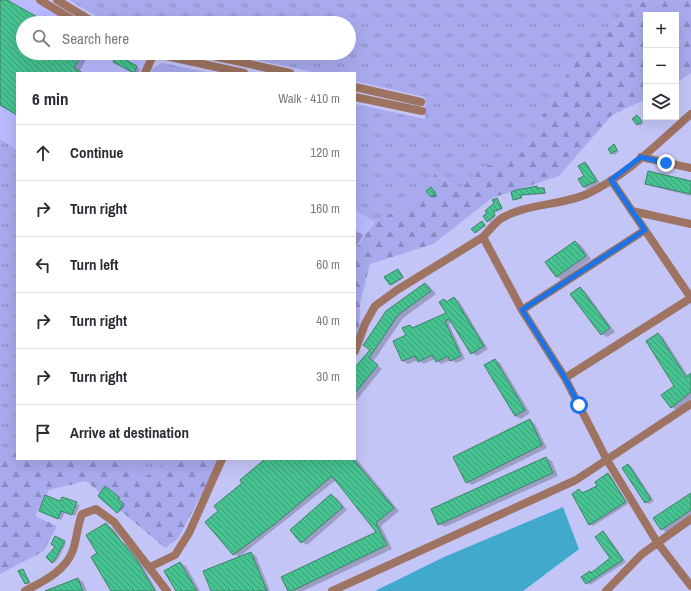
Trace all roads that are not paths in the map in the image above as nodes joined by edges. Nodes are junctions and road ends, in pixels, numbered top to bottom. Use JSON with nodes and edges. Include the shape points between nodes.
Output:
{"nodes":[{"id":1,"x":40,"y":0,"type":"edge"},
{"id":2,"x":57,"y":0,"type":"edge"},
{"id":3,"x":66,"y":16,"type":"edge"},
{"id":4,"x":83,"y":16,"type":"edge"},
{"id":5,"x":150,"y":60,"type":"edge"},
{"id":6,"x":185,"y":60,"type":"edge"},
{"id":7,"x":231,"y":60,"type":"edge"},
{"id":8,"x":145,"y":72,"type":"edge"},
{"id":9,"x":239,"y":72,"type":"edge"},
{"id":10,"x":285,"y":72,"type":"edge"},
{"id":11,"x":356,"y":88,"type":"edge"},
{"id":12,"x":356,"y":97,"type":"edge"},
{"id":13,"x":421,"y":102,"type":"dead end"},
{"id":14,"x":422,"y":112,"type":"dead end"},
{"id":15,"x":691,"y":114,"type":"edge"},
{"id":16,"x":641,"y":157,"type":"junction"},
{"id":17,"x":691,"y":168,"type":"edge"},
{"id":18,"x":611,"y":180,"type":"junction"},
{"id":19,"x":632,"y":211,"type":"junction"},
{"id":20,"x":691,"y":224,"type":"edge"},
{"id":21,"x":645,"y":230,"type":"junction"},
{"id":22,"x":482,"y":237,"type":"junction"},
{"id":23,"x":691,"y":298,"type":"edge"},
{"id":24,"x":522,"y":310,"type":"junction"},
{"id":25,"x":356,"y":348,"type":"edge"},
{"id":26,"x":565,"y":378,"type":"junction"},
{"id":27,"x":691,"y":404,"type":"edge"},
{"id":28,"x":221,"y":460,"type":"edge"},
{"id":29,"x":607,"y":460,"type":"junction"},
{"id":30,"x":691,"y":519,"type":"edge"},
{"id":31,"x":657,"y":542,"type":"junction"},
{"id":32,"x":150,"y":567,"type":"junction"},
{"id":33,"x":691,"y":586,"type":"edge"},
{"id":34,"x":25,"y":591,"type":"edge"},
{"id":35,"x":167,"y":591,"type":"edge"},
{"id":36,"x":332,"y":591,"type":"edge"},
{"id":37,"x":606,"y":591,"type":"edge"}],
"edges":[{"from":1,"to":3,"type":"street"},
{"from":2,"to":4,"type":"street"},
{"from":5,"to":8,"type":"street"},
{"from":6,"to":9,"type":"street"},
{"from":7,"to":10,"type":"street"},
{"from":11,"to":13,"type":"street"},
{"from":12,"to":14,"type":"street"},
{"from":15,"to":16,"type":"street"},
{"from":16,"to":17,"type":"street"},
{"from":16,"to":18,"type":"street"},
{"from":18,"to":19,"type":"street"},
{"from":18,"to":22,"type":"street","via":[[588,194],[565,202],[524,208],[501,219]]},
{"from":19,"to":20,"type":"street"},
{"from":19,"to":21,"type":"street"},
{"from":21,"to":23,"type":"street"},
{"from":21,"to":24,"type":"street"},
{"from":22,"to":24,"type":"street"},
{"from":22,"to":25,"type":"street","via":[[375,306]]},
{"from":23,"to":26,"type":"street"},
{"from":24,"to":26,"type":"street"},
{"from":26,"to":29,"type":"street"},
{"from":27,"to":29,"type":"street"},
{"from":28,"to":32,"type":"street","via":[[189,533],[175,555]]},
{"from":29,"to":31,"type":"street"},
{"from":29,"to":36,"type":"street","via":[[576,480]]},
{"from":30,"to":31,"type":"street"},
{"from":31,"to":33,"type":"street"},
{"from":31,"to":37,"type":"street"},
{"from":32,"to":34,"type":"street","via":[[114,522],[96,509],[82,514],[73,550],[65,563],[50,578]]},
{"from":32,"to":35,"type":"street"}]}
